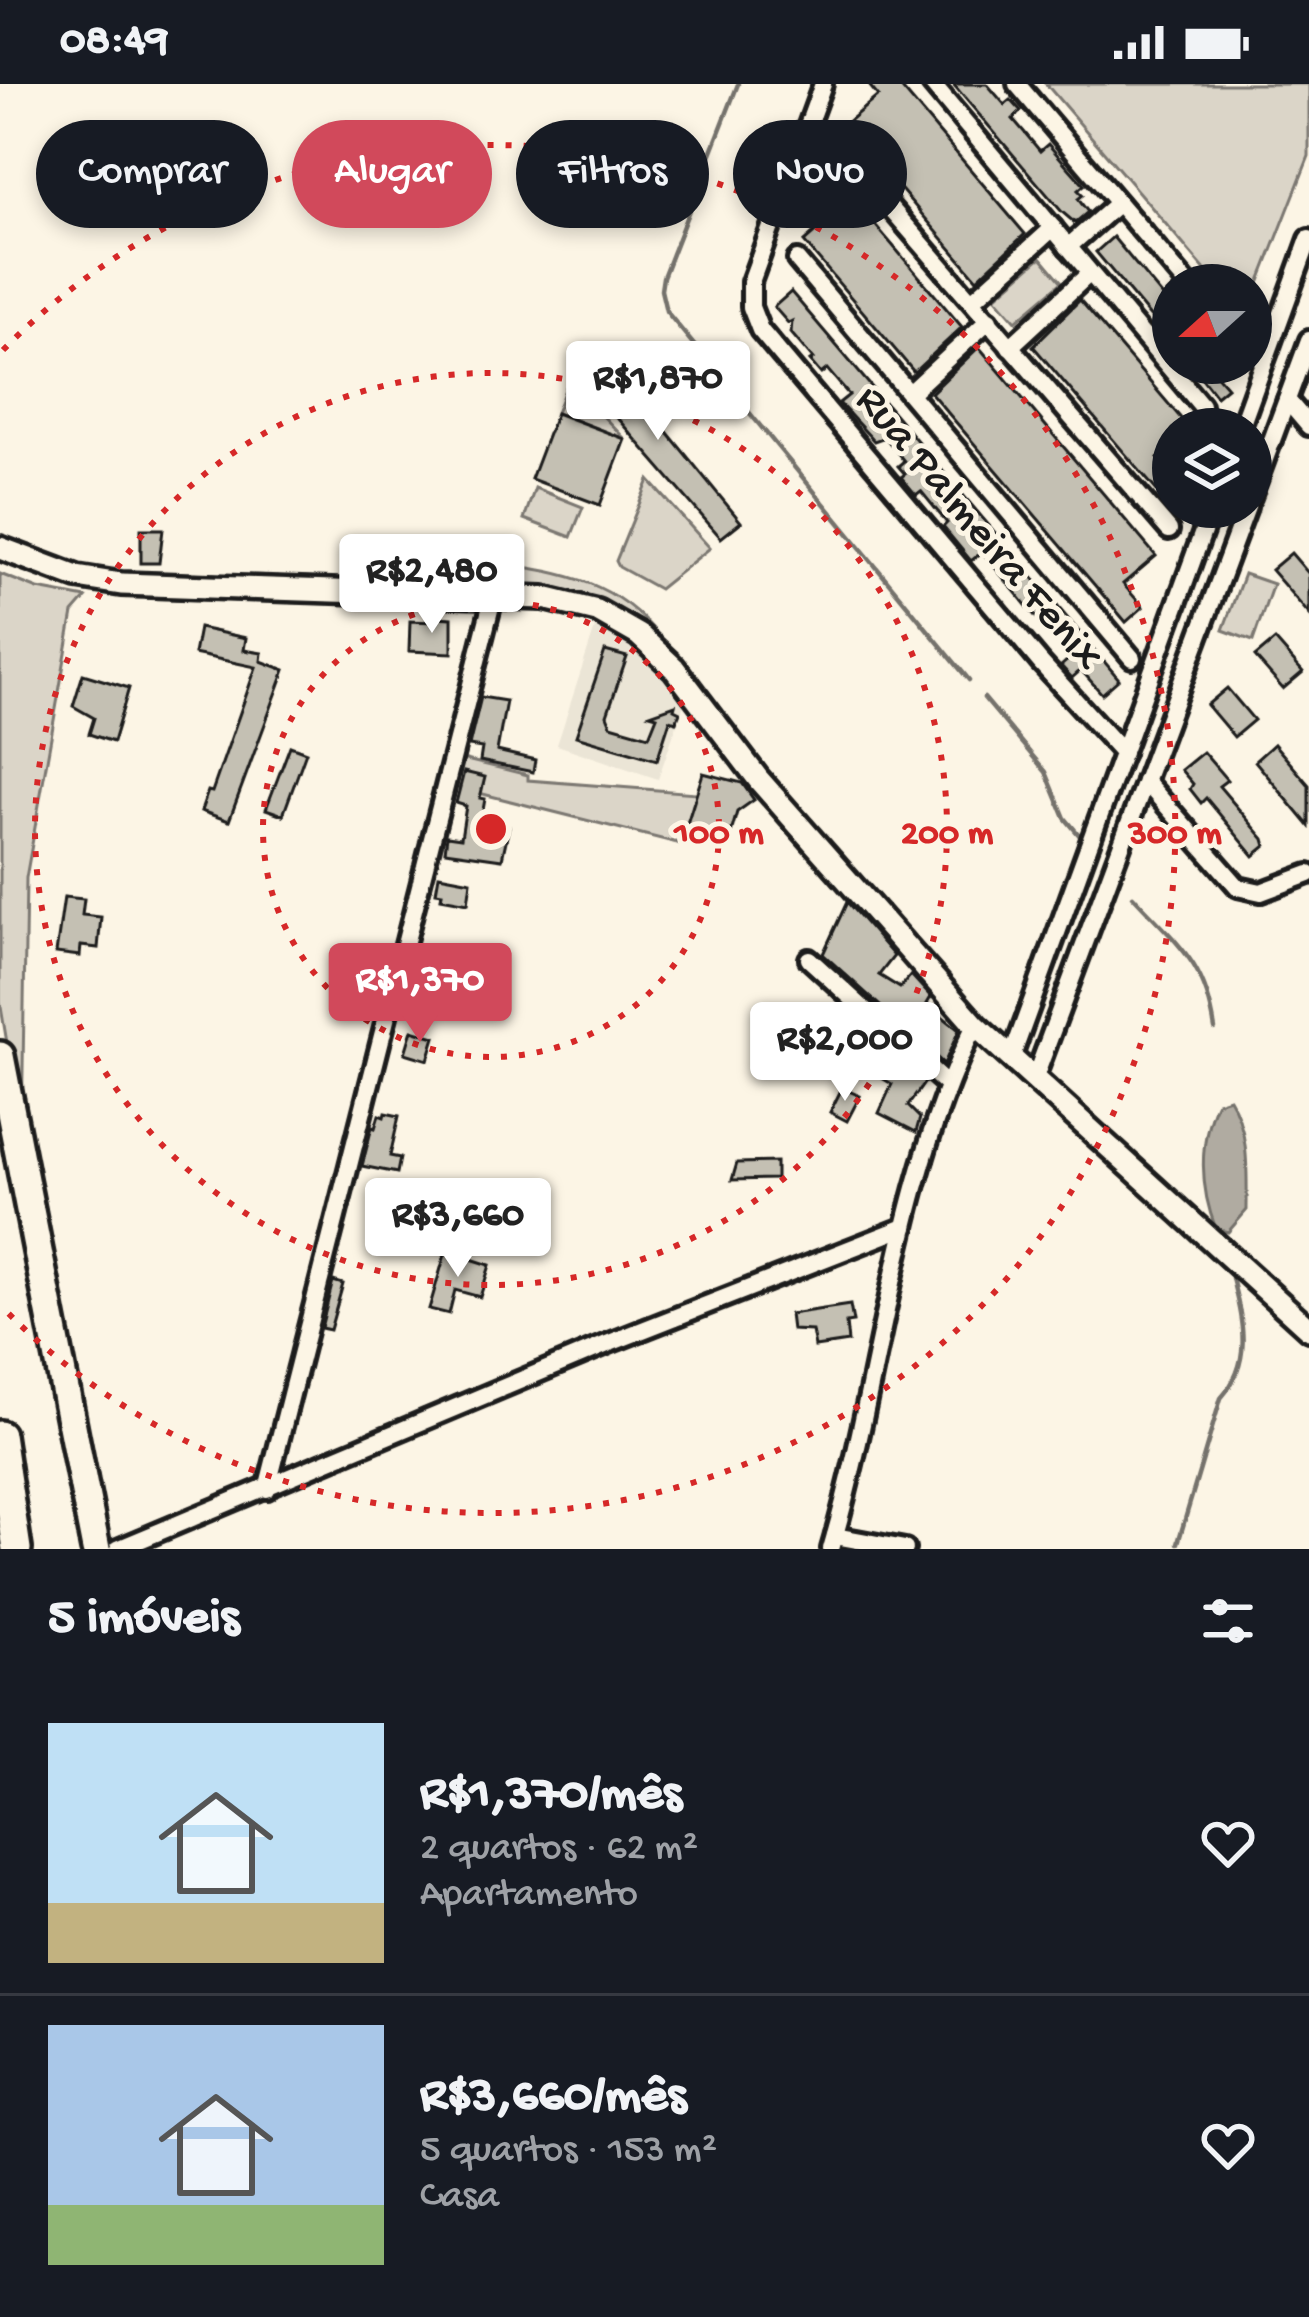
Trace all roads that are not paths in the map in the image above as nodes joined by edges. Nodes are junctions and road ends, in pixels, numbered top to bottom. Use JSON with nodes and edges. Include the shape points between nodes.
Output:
{"nodes":[{"id":1,"x":823,"y":84,"type":"edge"},
{"id":2,"x":932,"y":84,"type":"edge"},
{"id":3,"x":1017,"y":84,"type":"edge"},
{"id":4,"x":1118,"y":203,"type":"junction"},
{"id":5,"x":907,"y":225,"type":"edge"},
{"id":6,"x":1052,"y":228,"type":"junction"},
{"id":7,"x":1309,"y":239,"type":"edge"},
{"id":8,"x":1068,"y":247,"type":"junction"},
{"id":9,"x":797,"y":260,"type":"dead end"},
{"id":10,"x":1170,"y":264,"type":"edge"},
{"id":11,"x":1090,"y":273,"type":"junction"},
{"id":12,"x":973,"y":300,"type":"junction"},
{"id":13,"x":989,"y":320,"type":"junction"},
{"id":14,"x":1272,"y":327,"type":"edge"},
{"id":15,"x":1309,"y":340,"type":"edge"},
{"id":16,"x":1010,"y":347,"type":"junction"},
{"id":17,"x":910,"y":393,"type":"junction"},
{"id":18,"x":1287,"y":400,"type":"junction"},
{"id":19,"x":1201,"y":405,"type":"dead end"},
{"id":20,"x":1309,"y":426,"type":"edge"},
{"id":21,"x":1272,"y":440,"type":"edge"},
{"id":22,"x":1204,"y":528,"type":"edge"},
{"id":23,"x":1239,"y":528,"type":"edge"},
{"id":24,"x":1169,"y":530,"type":"dead end"},
{"id":25,"x":0,"y":548,"type":"edge"},
{"id":26,"x":494,"y":594,"type":"junction"},
{"id":27,"x":1132,"y":658,"type":"dead end"},
{"id":28,"x":1123,"y":754,"type":"junction"},
{"id":29,"x":1145,"y":781,"type":"junction"},
{"id":30,"x":1309,"y":874,"type":"edge"},
{"id":31,"x":809,"y":959,"type":"dead end"},
{"id":32,"x":975,"y":1025,"type":"junction"},
{"id":33,"x":0,"y":1056,"type":"edge"},
{"id":34,"x":1011,"y":1059,"type":"junction"},
{"id":35,"x":1034,"y":1080,"type":"junction"},
{"id":36,"x":946,"y":1084,"type":"junction"},
{"id":37,"x":905,"y":1227,"type":"junction"},
{"id":38,"x":1309,"y":1329,"type":"edge"},
{"id":39,"x":0,"y":1435,"type":"edge"},
{"id":40,"x":267,"y":1490,"type":"junction"},
{"id":41,"x":833,"y":1542,"type":"edge"},
{"id":42,"x":17,"y":1549,"type":"edge"},
{"id":43,"x":96,"y":1549,"type":"edge"},
{"id":44,"x":118,"y":1549,"type":"edge"},
{"id":45,"x":905,"y":1549,"type":"edge"}],
"edges":[{"from":1,"to":28,"type":"street","name":"Rua Palmeira Fenix","via":[[751,282],[754,317]]},
{"from":2,"to":6,"type":"street"},
{"from":3,"to":4,"type":"street"},
{"from":4,"to":8,"type":"street"},
{"from":4,"to":10,"type":"street"},
{"from":5,"to":12,"type":"street"},
{"from":6,"to":8,"type":"street"},
{"from":6,"to":12,"type":"street"},
{"from":7,"to":14,"type":"street"},
{"from":8,"to":11,"type":"street"},
{"from":9,"to":17,"type":"street"},
{"from":11,"to":16,"type":"street"},
{"from":11,"to":19,"type":"street"},
{"from":12,"to":13,"type":"street"},
{"from":13,"to":16,"type":"street"},
{"from":13,"to":17,"type":"street"},
{"from":15,"to":18,"type":"street"},
{"from":16,"to":24,"type":"street"},
{"from":17,"to":27,"type":"street"},
{"from":18,"to":20,"type":"street"},
{"from":18,"to":21,"type":"street"},
{"from":22,"to":28,"type":"street"},
{"from":23,"to":29,"type":"street"},
{"from":25,"to":26,"type":"street","via":[[121,584]]},
{"from":26,"to":32,"type":"street","via":[[597,611],[639,635]]},
{"from":26,"to":40,"type":"street"},
{"from":28,"to":34,"type":"street"},
{"from":29,"to":30,"type":"street","via":[[1238,886],[1261,892]]},
{"from":29,"to":35,"type":"street"},
{"from":31,"to":36,"type":"street"},
{"from":32,"to":34,"type":"street"},
{"from":32,"to":36,"type":"street"},
{"from":33,"to":43,"type":"highway"},
{"from":34,"to":35,"type":"street"},
{"from":35,"to":38,"type":"street"},
{"from":36,"to":37,"type":"street"},
{"from":37,"to":40,"type":"street"},
{"from":37,"to":41,"type":"street"},
{"from":39,"to":42,"type":"highway"},
{"from":40,"to":44,"type":"street"},
{"from":41,"to":45,"type":"street"}]}
